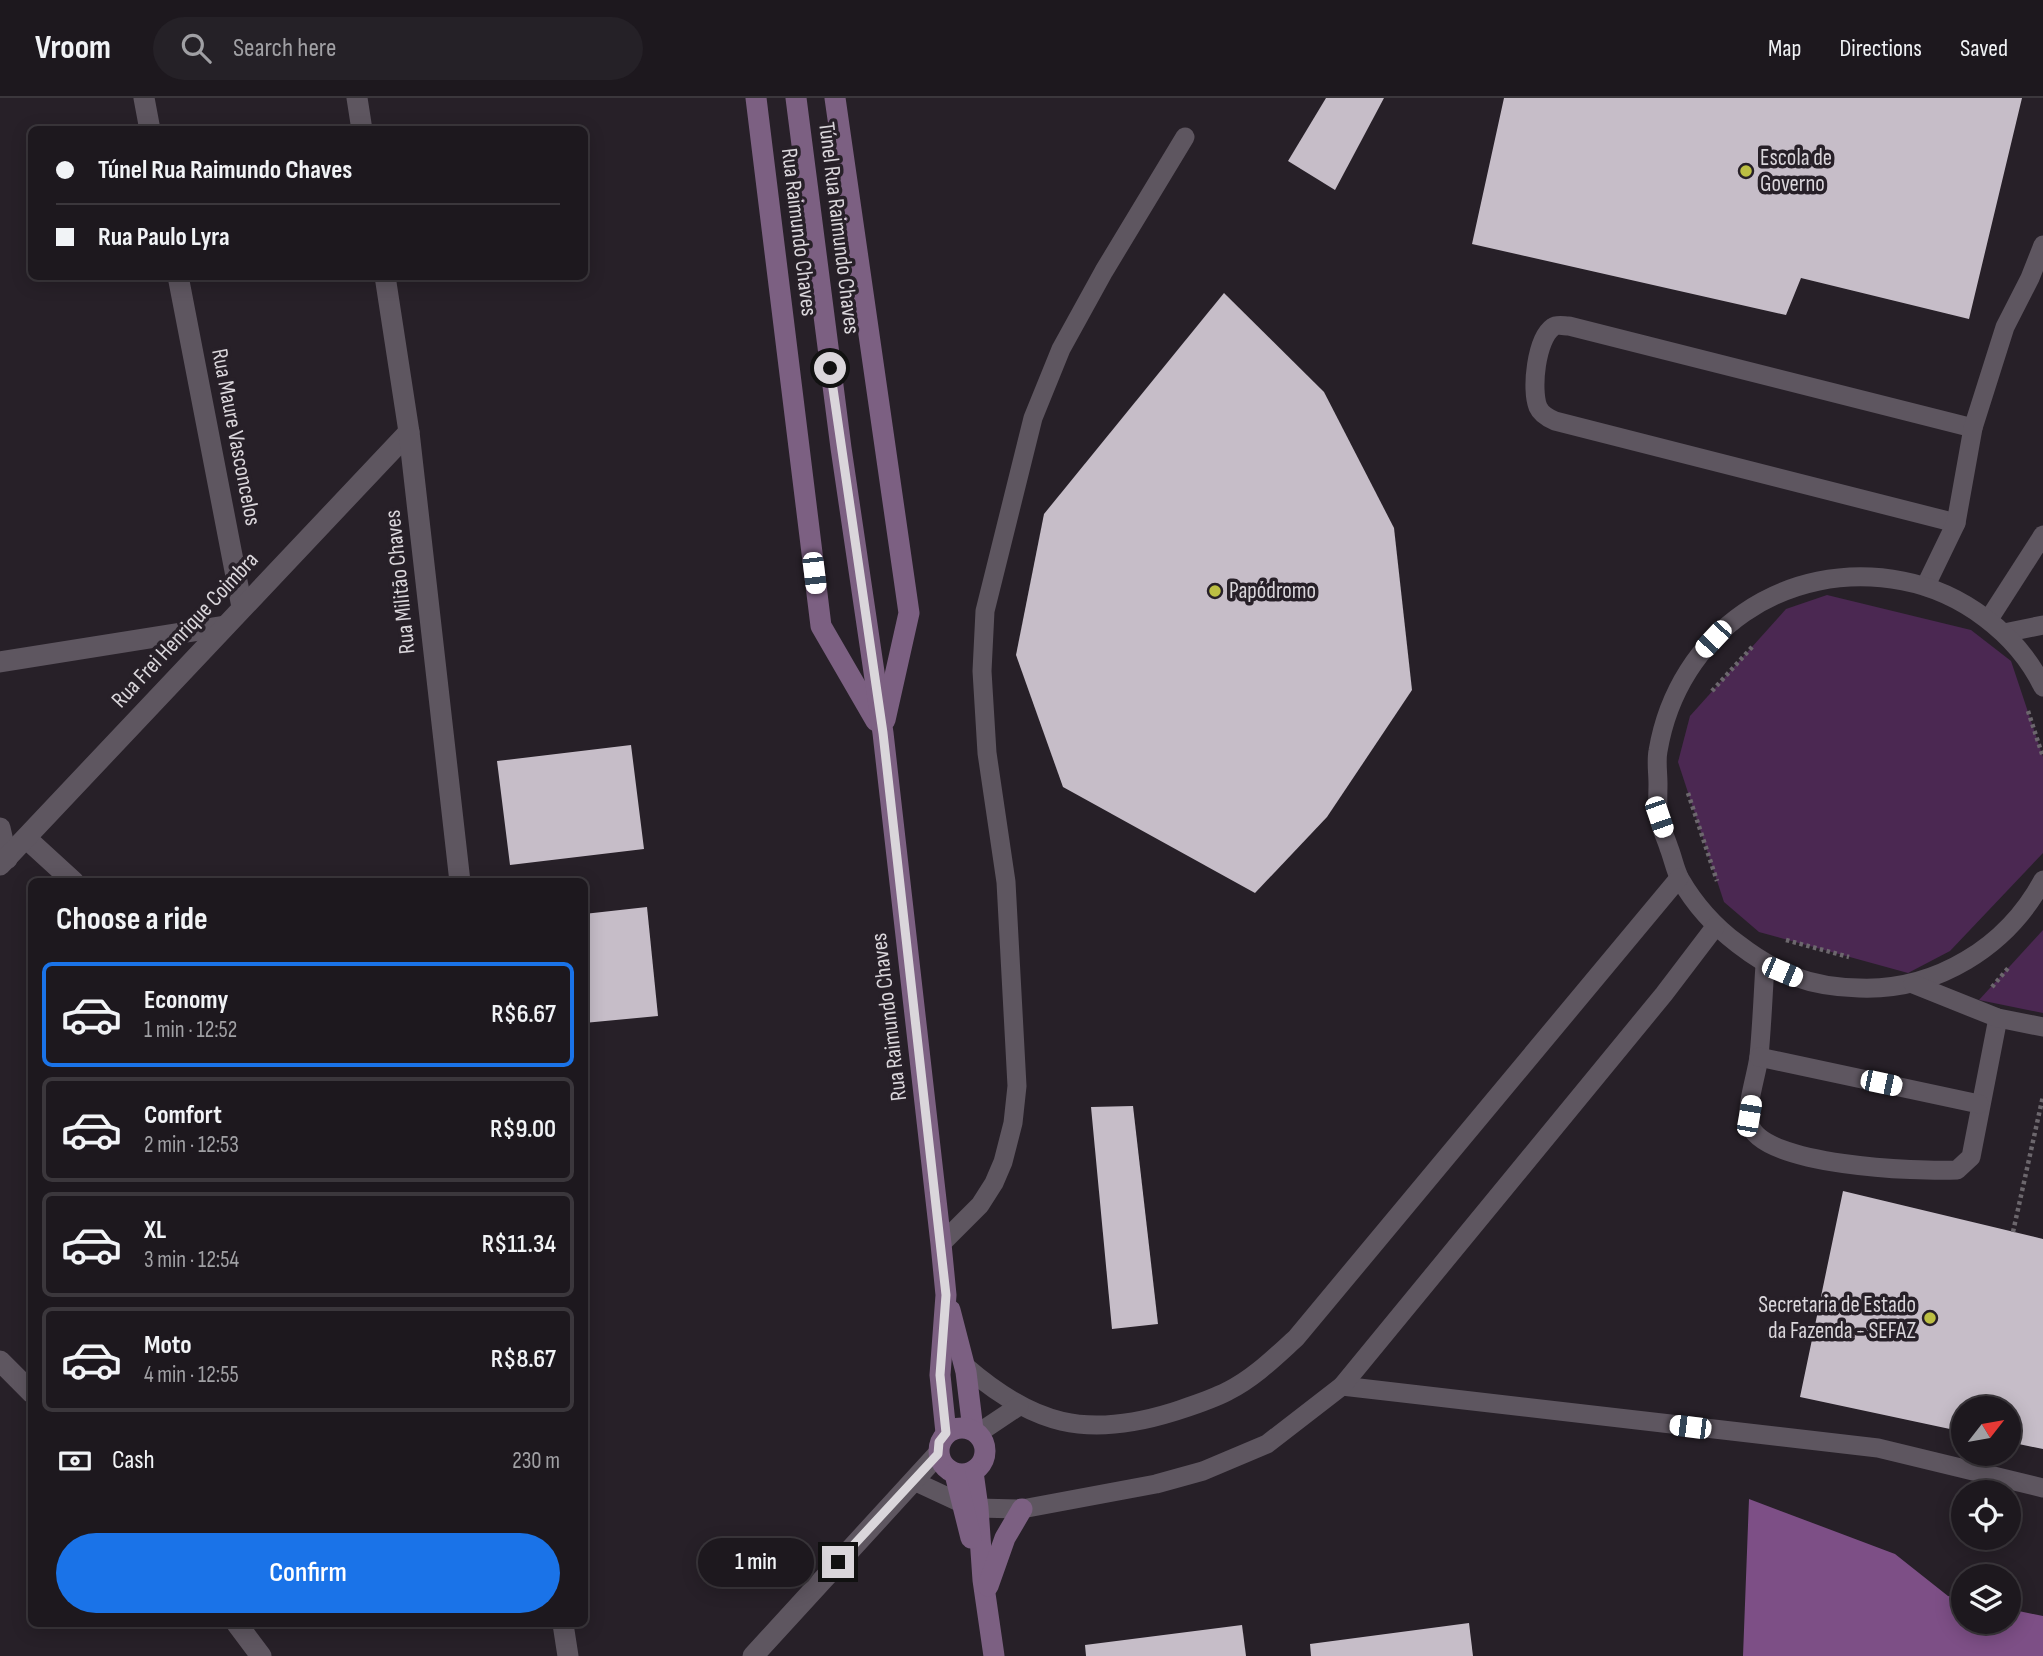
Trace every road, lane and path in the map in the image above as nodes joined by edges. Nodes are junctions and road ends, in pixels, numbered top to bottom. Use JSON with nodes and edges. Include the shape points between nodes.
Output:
{"nodes":[{"id":1,"x":144,"y":98,"type":"edge"},
{"id":2,"x":357,"y":98,"type":"edge"},
{"id":3,"x":756,"y":98,"type":"edge"},
{"id":4,"x":796,"y":98,"type":"edge"},
{"id":5,"x":835,"y":98,"type":"edge"},
{"id":6,"x":149,"y":126,"type":"edge"},
{"id":7,"x":361,"y":126,"type":"edge"},
{"id":8,"x":1185,"y":137,"type":"dead end"},
{"id":9,"x":2043,"y":245,"type":"edge"},
{"id":10,"x":179,"y":280,"type":"edge"},
{"id":11,"x":386,"y":280,"type":"edge"},
{"id":12,"x":1973,"y":428,"type":"junction"},
{"id":13,"x":409,"y":432,"type":"junction"},
{"id":14,"x":841,"y":448,"type":"joint"},
{"id":15,"x":1956,"y":523,"type":"junction"},
{"id":16,"x":2043,"y":535,"type":"edge"},
{"id":17,"x":1926,"y":586,"type":"junction"},
{"id":18,"x":242,"y":607,"type":"junction"},
{"id":19,"x":1989,"y":619,"type":"junction"},
{"id":20,"x":2043,"y":625,"type":"edge"},
{"id":21,"x":225,"y":626,"type":"junction"},
{"id":22,"x":2004,"y":633,"type":"junction"},
{"id":23,"x":1759,"y":638,"type":"dead end"},
{"id":24,"x":0,"y":662,"type":"edge"},
{"id":25,"x":2043,"y":687,"type":"edge"},
{"id":26,"x":1707,"y":697,"type":"dead end"},
{"id":27,"x":883,"y":733,"type":"junction"},
{"id":28,"x":1686,"y":788,"type":"dead end"},
{"id":29,"x":0,"y":828,"type":"edge"},
{"id":30,"x":27,"y":839,"type":"junction"},
{"id":31,"x":4,"y":862,"type":"edge"},
{"id":32,"x":70,"y":878,"type":"edge"},
{"id":33,"x":460,"y":878,"type":"edge"},
{"id":34,"x":1679,"y":878,"type":"junction"},
{"id":35,"x":2043,"y":880,"type":"edge"},
{"id":36,"x":1720,"y":890,"type":"dead end"},
{"id":37,"x":1715,"y":927,"type":"junction"},
{"id":38,"x":1784,"y":939,"type":"dead end"},
{"id":39,"x":1858,"y":959,"type":"dead end"},
{"id":40,"x":1765,"y":965,"type":"junction"},
{"id":41,"x":1913,"y":984,"type":"junction"},
{"id":42,"x":1998,"y":1018,"type":"junction"},
{"id":43,"x":2043,"y":1027,"type":"edge"},
{"id":44,"x":1759,"y":1057,"type":"junction"},
{"id":45,"x":2043,"y":1096,"type":"edge"},
{"id":46,"x":1979,"y":1104,"type":"junction"},
{"id":47,"x":2013,"y":1232,"type":"dead end"},
{"id":48,"x":941,"y":1244,"type":"junction"},
{"id":49,"x":946,"y":1295,"type":"junction"},
{"id":50,"x":0,"y":1361,"type":"edge"},
{"id":51,"x":964,"y":1366,"type":"junction"},
{"id":52,"x":1342,"y":1386,"type":"junction"},
{"id":53,"x":28,"y":1389,"type":"edge"},
{"id":54,"x":1019,"y":1406,"type":"junction"},
{"id":55,"x":975,"y":1432,"type":"junction"},
{"id":56,"x":946,"y":1433,"type":"junction"},
{"id":57,"x":953,"y":1467,"type":"junction"},
{"id":58,"x":910,"y":1488,"type":"junction"},
{"id":59,"x":2043,"y":1488,"type":"edge"},
{"id":60,"x":969,"y":1505,"type":"junction"},
{"id":61,"x":1023,"y":1509,"type":"junction"},
{"id":62,"x":984,"y":1587,"type":"junction"},
{"id":63,"x":239,"y":1627,"type":"edge"},
{"id":64,"x":563,"y":1627,"type":"edge"},
{"id":65,"x":261,"y":1656,"type":"edge"},
{"id":66,"x":568,"y":1656,"type":"edge"},
{"id":67,"x":753,"y":1656,"type":"edge"},
{"id":68,"x":994,"y":1656,"type":"edge"}],
"edges":[{"from":1,"to":6,"type":"street"},
{"from":2,"to":7,"type":"street"},
{"from":3,"to":27,"type":"main road","name":"Rua Raimundo Chaves","via":[[821,626]]},
{"from":4,"to":14,"type":"main road","name":"Túnel Rua Raimundo Chaves"},
{"from":5,"to":27,"type":"main road","name":"Rua Raimundo Chaves","via":[[909,613]]},
{"from":8,"to":48,"type":"lane","via":[[1061,349],[1033,418],[985,611],[982,671],[987,753],[1006,882],[1017,1086],[1013,1123],[994,1183],[980,1205]]},
{"from":9,"to":12,"type":"lane","via":[[2005,327]]},
{"from":10,"to":18,"type":"street","name":"Rua Maure Vasconcelos"},
{"from":11,"to":13,"type":"street","name":"Rua Militão Chaves"},
{"from":12,"to":15,"type":"lane"},
{"from":12,"to":15,"type":"lane","via":[[1569,326],[1550,330],[1535,368],[1539,409],[1555,421]]},
{"from":13,"to":18,"type":"street","name":"Rua Frei Henrique Coimbra"},
{"from":13,"to":33,"type":"street","name":"Rua Militão Chaves"},
{"from":14,"to":27,"type":"main road","name":"Rua Raimundo Chaves"},
{"from":15,"to":17,"type":"lane"},
{"from":16,"to":19,"type":"lane"},
{"from":17,"to":19,"type":"lane"},
{"from":17,"to":34,"type":"lane","via":[[1875,575],[1824,578],[1775,594],[1731,621],[1696,658],[1670,703],[1657,753],[1659,817]]},
{"from":18,"to":21,"type":"street","name":"Rua Frei Henrique Coimbra"},
{"from":19,"to":22,"type":"lane"},
{"from":20,"to":22,"type":"lane"},
{"from":21,"to":24,"type":"street"},
{"from":21,"to":30,"type":"street","name":"Rua Frei Henrique Coimbra"},
{"from":22,"to":25,"type":"lane"},
{"from":23,"to":26,"type":"path"},
{"from":27,"to":48,"type":"main road","name":"Rua Raimundo Chaves"},
{"from":28,"to":36,"type":"path"},
{"from":29,"to":31,"type":"street"},
{"from":30,"to":31,"type":"street","name":"Rua Frei Henrique Coimbra"},
{"from":30,"to":32,"type":"street"},
{"from":34,"to":37,"type":"lane"},
{"from":34,"to":54,"type":"lane","via":[[1296,1338],[1255,1374],[1195,1405],[1103,1426],[1068,1424]]},
{"from":35,"to":41,"type":"lane","via":[[2032,901],[1999,938],[1959,966]]},
{"from":37,"to":40,"type":"lane"},
{"from":37,"to":52,"type":"lane"},
{"from":38,"to":39,"type":"path"},
{"from":40,"to":41,"type":"lane","via":[[1837,988]]},
{"from":40,"to":44,"type":"lane"},
{"from":41,"to":42,"type":"lane"},
{"from":42,"to":43,"type":"lane"},
{"from":42,"to":46,"type":"lane"},
{"from":44,"to":46,"type":"lane"},
{"from":44,"to":46,"type":"lane","via":[[1751,1128],[1760,1140],[1804,1156],[1890,1170],[1957,1170],[1971,1157]]},
{"from":45,"to":47,"type":"path"},
{"from":48,"to":49,"type":"main road","name":"Rua Raimundo Chaves"},
{"from":49,"to":51,"type":"main road","name":"Rua Raimundo Chaves"},
{"from":49,"to":56,"type":"main road","name":"Rua Raimundo Chaves","via":[[940,1375]]},
{"from":50,"to":53,"type":"street"},
{"from":51,"to":54,"type":"lane"},
{"from":51,"to":55,"type":"main road","name":"Rua Raimundo Chaves"},
{"from":52,"to":59,"type":"lane","via":[[1878,1448]]},
{"from":52,"to":61,"type":"lane","via":[[1267,1444],[1203,1471]]},
{"from":54,"to":55,"type":"lane"},
{"from":55,"to":56,"type":"main road","via":[[962,1427]]},
{"from":55,"to":57,"type":"main road","via":[[984,1443],[981,1465]]},
{"from":56,"to":57,"type":"main road","via":[[939,1442]]},
{"from":57,"to":58,"type":"street"},
{"from":57,"to":60,"type":"main road"},
{"from":58,"to":60,"type":"lane"},
{"from":58,"to":67,"type":"street"},
{"from":60,"to":61,"type":"lane"},
{"from":60,"to":62,"type":"main road"},
{"from":61,"to":62,"type":"main road"},
{"from":62,"to":68,"type":"main road"},
{"from":63,"to":65,"type":"street"},
{"from":64,"to":66,"type":"street"}]}
